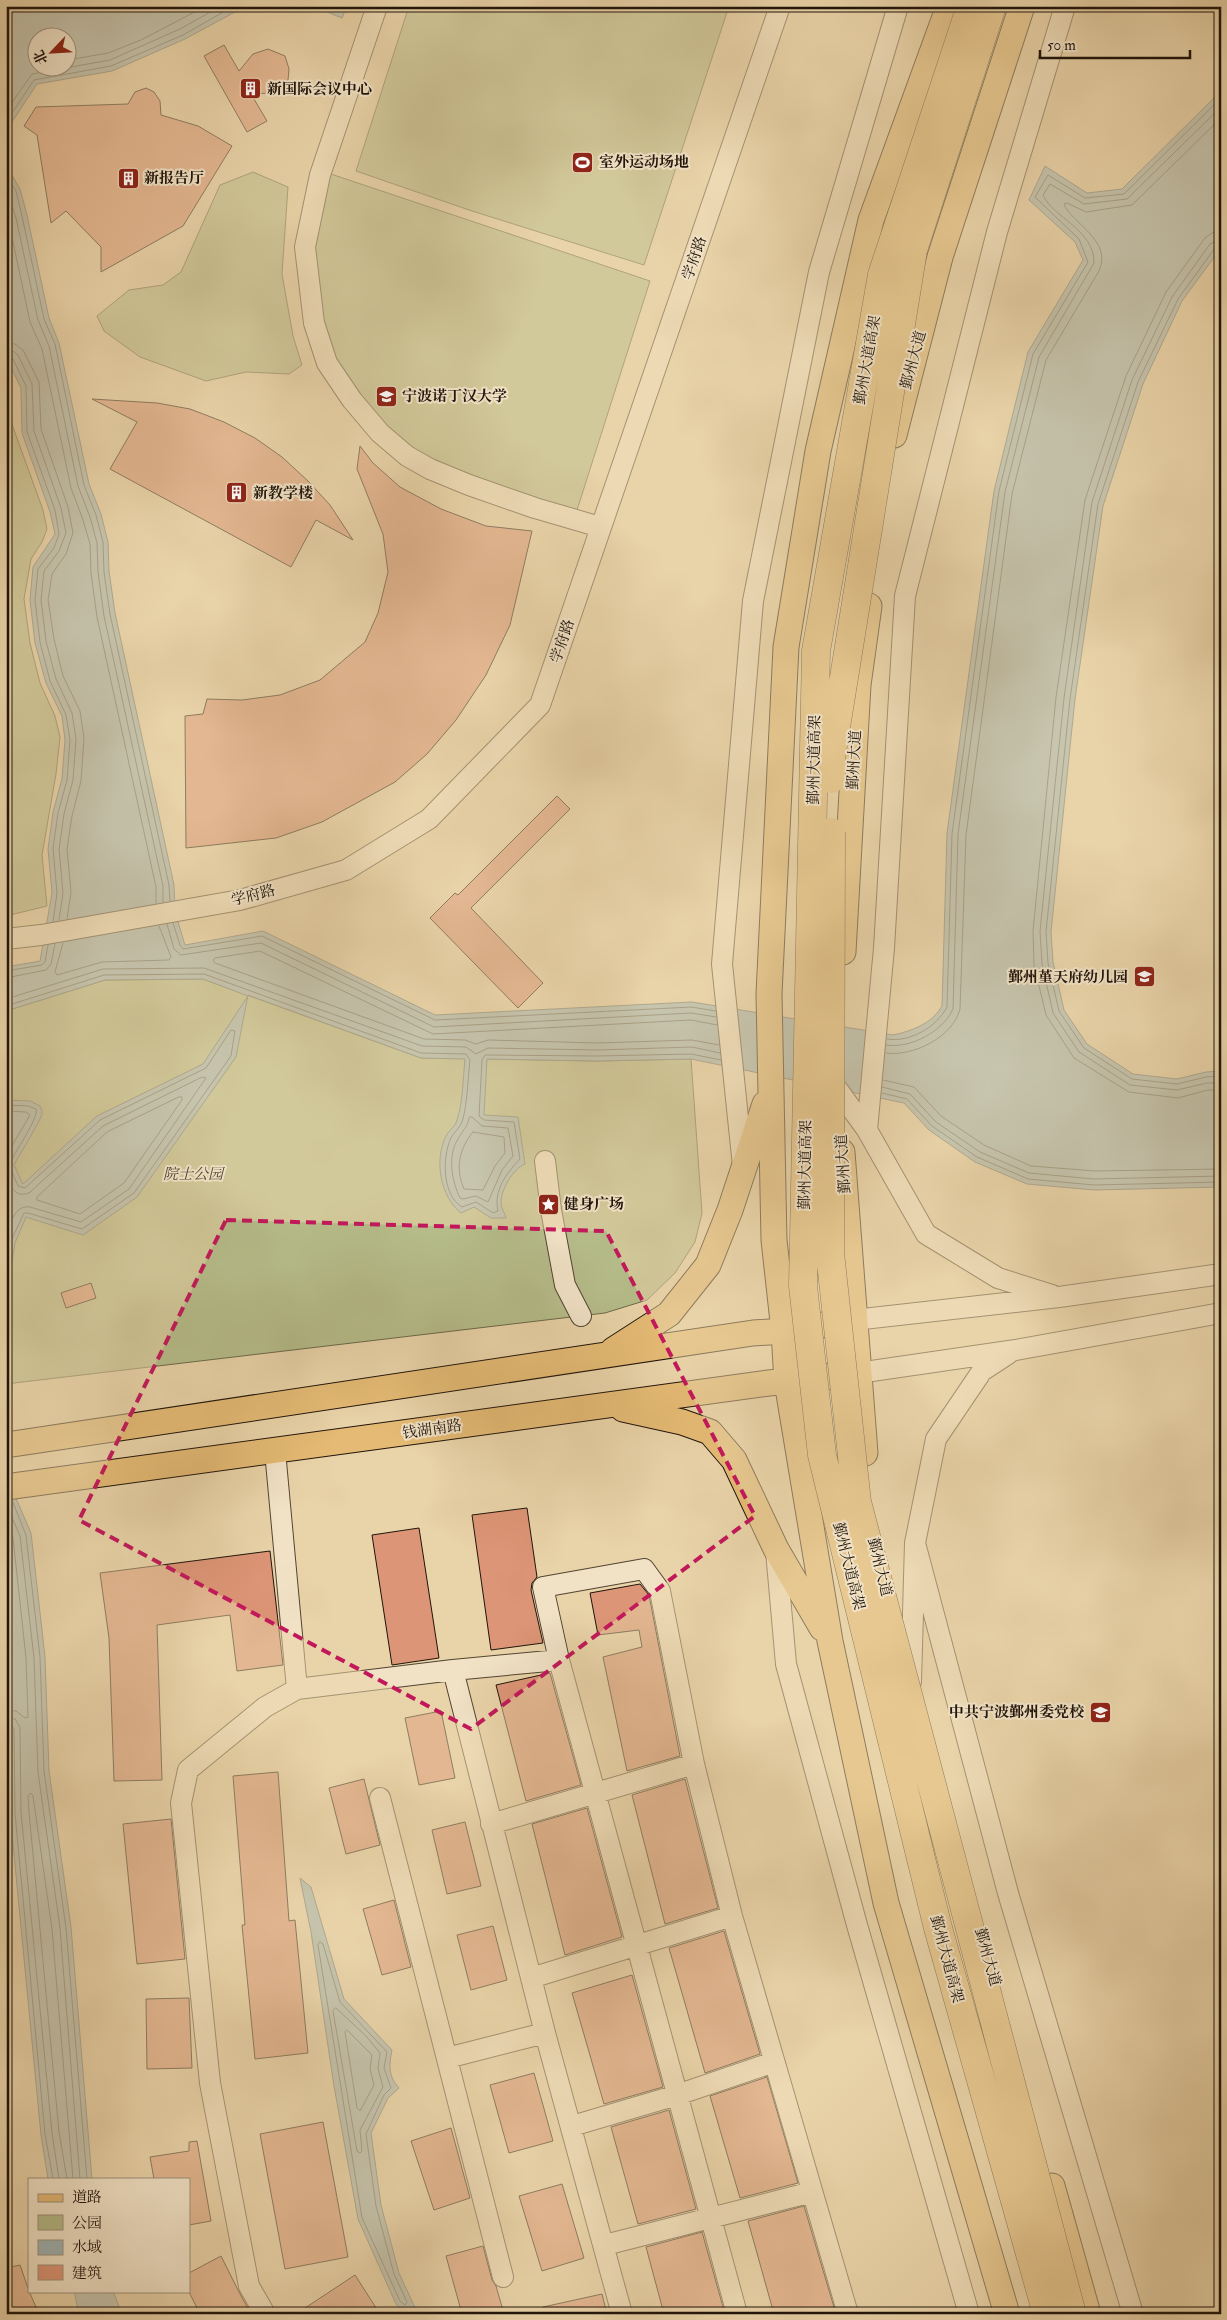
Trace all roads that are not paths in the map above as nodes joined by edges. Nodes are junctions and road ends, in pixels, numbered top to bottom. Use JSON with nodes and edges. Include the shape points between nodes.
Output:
{"nodes":[{"id":1,"x":377,"y":6,"type":"edge"},
{"id":2,"x":780,"y":6,"type":"edge"},
{"id":3,"x":898,"y":6,"type":"edge"},
{"id":4,"x":949,"y":6,"type":"edge"},
{"id":5,"x":971,"y":6,"type":"edge"},
{"id":6,"x":992,"y":6,"type":"edge"},
{"id":7,"x":1022,"y":6,"type":"edge"},
{"id":8,"x":1065,"y":6,"type":"edge"},
{"id":9,"x":600,"y":527,"type":"junction"},
{"id":10,"x":6,"y":939,"type":"edge"},
{"id":11,"x":771,"y":1084,"type":"junction"},
{"id":12,"x":838,"y":1090,"type":"junction"},
{"id":13,"x":867,"y":1130,"type":"junction"},
{"id":14,"x":545,"y":1161,"type":"dead end"},
{"id":15,"x":743,"y":1170,"type":"junction"},
{"id":16,"x":1221,"y":1274,"type":"edge"},
{"id":17,"x":1059,"y":1298,"type":"junction"},
{"id":18,"x":1221,"y":1313,"type":"edge"},
{"id":19,"x":581,"y":1316,"type":"dead end"},
{"id":20,"x":854,"y":1320,"type":"junction"},
{"id":21,"x":784,"y":1331,"type":"junction"},
{"id":22,"x":1016,"y":1350,"type":"junction"},
{"id":23,"x":605,"y":1355,"type":"junction"},
{"id":24,"x":858,"y":1373,"type":"junction"},
{"id":25,"x":787,"y":1382,"type":"junction"},
{"id":26,"x":606,"y":1405,"type":"junction"},
{"id":27,"x":11,"y":1445,"type":"edge"},
{"id":28,"x":275,"y":1450,"type":"junction"},
{"id":29,"x":6,"y":1487,"type":"edge"},
{"id":30,"x":915,"y":1543,"type":"junction"},
{"id":31,"x":776,"y":1549,"type":"junction"},
{"id":32,"x":830,"y":1641,"type":"junction"},
{"id":33,"x":559,"y":1660,"type":"junction"},
{"id":34,"x":453,"y":1670,"type":"junction"},
{"id":35,"x":911,"y":1682,"type":"junction"},
{"id":36,"x":297,"y":1689,"type":"junction"},
{"id":37,"x":694,"y":1764,"type":"junction"},
{"id":38,"x":595,"y":1793,"type":"junction"},
{"id":39,"x":380,"y":1798,"type":"dead end"},
{"id":40,"x":491,"y":1824,"type":"junction"},
{"id":41,"x":732,"y":1916,"type":"junction"},
{"id":42,"x":636,"y":1946,"type":"junction"},
{"id":43,"x":531,"y":1978,"type":"junction"},
{"id":44,"x":545,"y":2033,"type":"junction"},
{"id":45,"x":447,"y":2058,"type":"junction"},
{"id":46,"x":774,"y":2062,"type":"junction"},
{"id":47,"x":677,"y":2095,"type":"junction"},
{"id":48,"x":572,"y":2126,"type":"junction"},
{"id":49,"x":812,"y":2192,"type":"junction"},
{"id":50,"x":710,"y":2218,"type":"junction"},
{"id":51,"x":605,"y":2246,"type":"junction"},
{"id":52,"x":503,"y":2277,"type":"dead end"},
{"id":53,"x":265,"y":2314,"type":"edge"},
{"id":54,"x":622,"y":2314,"type":"edge"},
{"id":55,"x":737,"y":2314,"type":"edge"},
{"id":56,"x":848,"y":2314,"type":"edge"},
{"id":57,"x":969,"y":2314,"type":"edge"},
{"id":58,"x":1008,"y":2314,"type":"edge"},
{"id":59,"x":1047,"y":2314,"type":"edge"},
{"id":60,"x":1072,"y":2314,"type":"edge"},
{"id":61,"x":1088,"y":2314,"type":"edge"},
{"id":62,"x":1133,"y":2314,"type":"edge"}],
"edges":[{"from":1,"to":9,"type":"street","via":[[320,175],[305,247],[314,323],[328,363],[352,400],[380,433],[407,456],[469,485]]},
{"from":2,"to":9,"type":"street","name":"学府路"},
{"from":3,"to":15,"type":"street","via":[[820,272],[753,601],[722,964]]},
{"from":4,"to":11,"type":"main road","via":[[871,220],[818,451],[786,646],[769,994]]},
{"from":5,"to":59,"type":"highway","name":"鄞州大道高架","bridge":true,"via":[[882,275],[816,651],[802,1286],[822,1455],[938,1928]]},
{"from":6,"to":60,"type":"highway","name":"鄞州大道高架","bridge":true,"via":[[913,250],[831,758],[830,1253],[857,1502]]},
{"from":7,"to":12,"type":"main road","name":"鄞州大道","via":[[940,257],[890,451],[858,685]]},
{"from":8,"to":13,"type":"street","name":"鄞州大道","via":[[997,232],[905,596],[884,948]]},
{"from":9,"to":10,"type":"street","name":"学府路","via":[[540,705],[429,819],[346,870],[240,900]]},
{"from":11,"to":15,"type":"main road"},
{"from":11,"to":21,"type":"main road","via":[[774,1240]]},
{"from":12,"to":13,"type":"street"},
{"from":12,"to":20,"type":"main road","name":"鄞州大道"},
{"from":13,"to":17,"type":"street","via":[[926,1234],[998,1278]]},
{"from":14,"to":19,"type":"street","via":[[565,1285]]},
{"from":15,"to":23,"type":"main road","via":[[708,1265],[669,1314]]},
{"from":16,"to":17,"type":"street"},
{"from":17,"to":20,"type":"street"},
{"from":18,"to":22,"type":"street"},
{"from":20,"to":21,"type":"main road"},
{"from":20,"to":24,"type":"main road","name":"鄞州大道"},
{"from":21,"to":23,"type":"main road"},
{"from":21,"to":25,"type":"main road"},
{"from":22,"to":24,"type":"street"},
{"from":22,"to":30,"type":"street","via":[[982,1371],[936,1439]]},
{"from":23,"to":27,"type":"main road"},
{"from":24,"to":25,"type":"main road","name":"钱湖南路"},
{"from":24,"to":35,"type":"main road","name":"鄞州大道","via":[[873,1544]]},
{"from":25,"to":26,"type":"main road","name":"钱湖南路"},
{"from":25,"to":32,"type":"main road"},
{"from":26,"to":28,"type":"main road","name":"钱湖南路"},
{"from":26,"to":31,"type":"main road","via":[[682,1422],[710,1432],[734,1460]]},
{"from":28,"to":29,"type":"main road","name":"钱湖南路"},
{"from":28,"to":36,"type":"street"},
{"from":30,"to":35,"type":"street"},
{"from":30,"to":62,"type":"street","via":[[1008,1894]]},
{"from":31,"to":32,"type":"main road"},
{"from":31,"to":57,"type":"street","via":[[786,1664]]},
{"from":32,"to":58,"type":"main road","via":[[886,1903]]},
{"from":33,"to":34,"type":"street"},
{"from":33,"to":37,"type":"street","via":[[543,1588],[644,1569],[660,1591]]},
{"from":33,"to":38,"type":"street"},
{"from":34,"to":36,"type":"street"},
{"from":34,"to":40,"type":"street"},
{"from":35,"to":61,"type":"main road","name":"鄞州大道"},
{"from":36,"to":53,"type":"street","via":[[265,1707],[188,1770],[181,1803],[210,2083],[249,2286]]},
{"from":37,"to":38,"type":"street"},
{"from":37,"to":41,"type":"street"},
{"from":38,"to":40,"type":"street"},
{"from":38,"to":42,"type":"street"},
{"from":39,"to":45,"type":"street"},
{"from":40,"to":43,"type":"street"},
{"from":41,"to":42,"type":"street"},
{"from":41,"to":46,"type":"street"},
{"from":42,"to":43,"type":"street"},
{"from":42,"to":47,"type":"street"},
{"from":43,"to":44,"type":"street"},
{"from":44,"to":45,"type":"street"},
{"from":44,"to":48,"type":"street"},
{"from":45,"to":52,"type":"street"},
{"from":46,"to":47,"type":"street"},
{"from":46,"to":49,"type":"street"},
{"from":47,"to":48,"type":"street"},
{"from":47,"to":50,"type":"street"},
{"from":48,"to":51,"type":"street"},
{"from":49,"to":50,"type":"street"},
{"from":49,"to":56,"type":"street"},
{"from":50,"to":51,"type":"street"},
{"from":50,"to":55,"type":"street"},
{"from":51,"to":54,"type":"street"}]}
